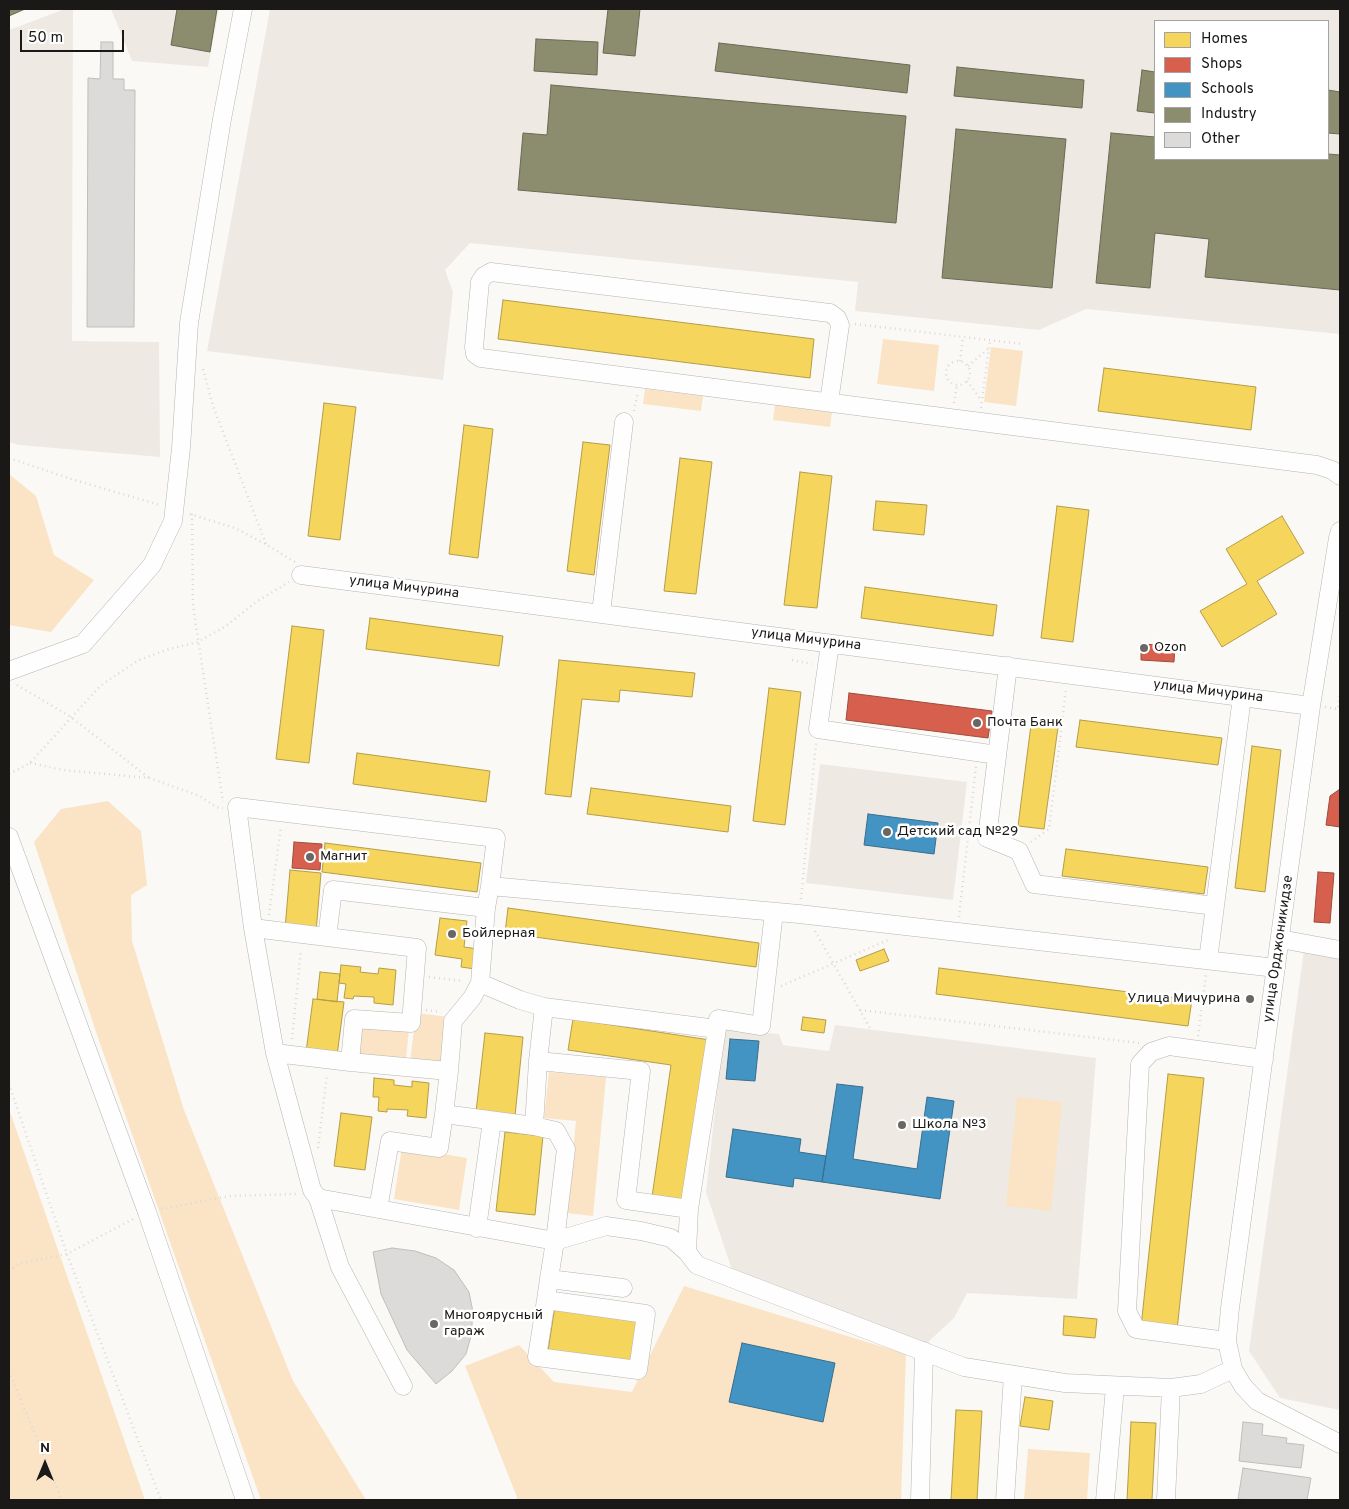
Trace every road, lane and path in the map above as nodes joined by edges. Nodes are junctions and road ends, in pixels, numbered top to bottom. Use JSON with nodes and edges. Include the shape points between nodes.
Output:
{"nodes":[{"id":1,"x":243,"y":9,"type":"edge"},
{"id":2,"x":838,"y":322,"type":"junction"},
{"id":3,"x":963,"y":337,"type":"junction"},
{"id":4,"x":990,"y":340,"type":"junction"},
{"id":5,"x":1023,"y":344,"type":"dead end"},
{"id":6,"x":989,"y":348,"type":"junction"},
{"id":7,"x":960,"y":361,"type":"junction"},
{"id":8,"x":201,"y":363,"type":"dead end"},
{"id":9,"x":968,"y":366,"type":"junction"},
{"id":10,"x":967,"y":381,"type":"junction"},
{"id":11,"x":957,"y":385,"type":"junction"},
{"id":12,"x":636,"y":401,"type":"dead end"},
{"id":13,"x":982,"y":401,"type":"junction"},
{"id":14,"x":829,"y":402,"type":"junction"},
{"id":15,"x":954,"y":407,"type":"dead end"},
{"id":16,"x":981,"y":410,"type":"dead end"},
{"id":17,"x":630,"y":416,"type":"joint"},
{"id":18,"x":9,"y":458,"type":"edge"},
{"id":19,"x":1340,"y":476,"type":"edge"},
{"id":20,"x":174,"y":510,"type":"junction"},
{"id":21,"x":192,"y":514,"type":"junction"},
{"id":22,"x":1340,"y":531,"type":"edge"},
{"id":23,"x":267,"y":545,"type":"junction"},
{"id":24,"x":301,"y":574,"type":"junction"},
{"id":25,"x":601,"y":613,"type":"junction"},
{"id":26,"x":198,"y":642,"type":"junction"},
{"id":27,"x":830,"y":644,"type":"junction"},
{"id":28,"x":792,"y":660,"type":"dead end"},
{"id":29,"x":827,"y":666,"type":"junction"},
{"id":30,"x":1008,"y":666,"type":"junction"},
{"id":31,"x":1068,"y":674,"type":"junction"},
{"id":32,"x":13,"y":678,"type":"edge"},
{"id":33,"x":1340,"y":694,"type":"edge"},
{"id":34,"x":1242,"y":696,"type":"junction"},
{"id":35,"x":1311,"y":706,"type":"junction"},
{"id":36,"x":71,"y":717,"type":"junction"},
{"id":37,"x":818,"y":729,"type":"junction"},
{"id":38,"x":978,"y":752,"type":"junction"},
{"id":39,"x":997,"y":755,"type":"junction"},
{"id":40,"x":30,"y":763,"type":"junction"},
{"id":41,"x":9,"y":774,"type":"edge"},
{"id":42,"x":149,"y":778,"type":"junction"},
{"id":43,"x":283,"y":812,"type":"junction"},
{"id":44,"x":9,"y":837,"type":"edge"},
{"id":45,"x":1020,"y":851,"type":"junction"},
{"id":46,"x":490,"y":886,"type":"junction"},
{"id":47,"x":801,"y":901,"type":"dead end"},
{"id":48,"x":1215,"y":906,"type":"junction"},
{"id":49,"x":486,"y":908,"type":"junction"},
{"id":50,"x":774,"y":912,"type":"junction"},
{"id":51,"x":810,"y":924,"type":"dead end"},
{"id":52,"x":260,"y":929,"type":"junction"},
{"id":53,"x":957,"y":932,"type":"junction"},
{"id":54,"x":303,"y":934,"type":"junction"},
{"id":55,"x":327,"y":937,"type":"junction"},
{"id":56,"x":894,"y":937,"type":"dead end"},
{"id":57,"x":1280,"y":939,"type":"junction"},
{"id":58,"x":1340,"y":950,"type":"edge"},
{"id":59,"x":1208,"y":960,"type":"junction"},
{"id":60,"x":834,"y":963,"type":"junction"},
{"id":61,"x":1276,"y":968,"type":"junction"},
{"id":62,"x":415,"y":975,"type":"junction"},
{"id":63,"x":480,"y":983,"type":"junction"},
{"id":64,"x":765,"y":992,"type":"junction"},
{"id":65,"x":544,"y":1007,"type":"junction"},
{"id":66,"x":412,"y":1008,"type":"junction"},
{"id":67,"x":860,"y":1010,"type":"junction"},
{"id":68,"x":458,"y":1014,"type":"junction"},
{"id":69,"x":717,"y":1029,"type":"junction"},
{"id":70,"x":870,"y":1030,"type":"dead end"},
{"id":71,"x":1140,"y":1043,"type":"dead end"},
{"id":72,"x":1196,"y":1050,"type":"junction"},
{"id":73,"x":282,"y":1054,"type":"junction"},
{"id":74,"x":1264,"y":1059,"type":"junction"},
{"id":75,"x":329,"y":1060,"type":"junction"},
{"id":76,"x":538,"y":1061,"type":"junction"},
{"id":77,"x":350,"y":1062,"type":"junction"},
{"id":78,"x":449,"y":1071,"type":"junction"},
{"id":79,"x":9,"y":1084,"type":"edge"},
{"id":80,"x":444,"y":1114,"type":"junction"},
{"id":81,"x":492,"y":1121,"type":"junction"},
{"id":82,"x":534,"y":1126,"type":"junction"},
{"id":83,"x":317,"y":1153,"type":"dead end"},
{"id":84,"x":315,"y":1194,"type":"junction"},
{"id":85,"x":378,"y":1209,"type":"junction"},
{"id":86,"x":689,"y":1209,"type":"junction"},
{"id":87,"x":147,"y":1212,"type":"junction"},
{"id":88,"x":477,"y":1228,"type":"junction"},
{"id":89,"x":555,"y":1242,"type":"junction"},
{"id":90,"x":687,"y":1252,"type":"junction"},
{"id":91,"x":67,"y":1254,"type":"junction"},
{"id":92,"x":9,"y":1271,"type":"edge"},
{"id":93,"x":549,"y":1279,"type":"junction"},
{"id":94,"x":623,"y":1288,"type":"dead end"},
{"id":95,"x":546,"y":1300,"type":"junction"},
{"id":96,"x":1227,"y":1341,"type":"junction"},
{"id":97,"x":924,"y":1350,"type":"junction"},
{"id":98,"x":1233,"y":1369,"type":"junction"},
{"id":99,"x":9,"y":1371,"type":"edge"},
{"id":100,"x":1013,"y":1375,"type":"junction"},
{"id":101,"x":403,"y":1386,"type":"dead end"},
{"id":102,"x":1115,"y":1387,"type":"junction"},
{"id":103,"x":1171,"y":1388,"type":"junction"},
{"id":104,"x":1340,"y":1444,"type":"edge"},
{"id":105,"x":62,"y":1500,"type":"edge"},
{"id":106,"x":161,"y":1500,"type":"edge"},
{"id":107,"x":245,"y":1500,"type":"edge"},
{"id":108,"x":920,"y":1500,"type":"edge"},
{"id":109,"x":1005,"y":1500,"type":"edge"},
{"id":110,"x":1105,"y":1500,"type":"edge"},
{"id":111,"x":1166,"y":1500,"type":"edge"}],
"edges":[{"from":1,"to":20,"type":"street","via":[[189,322]]},
{"from":2,"to":3,"type":"path"},
{"from":2,"to":14,"type":"street"},
{"from":2,"to":14,"type":"street","via":[[830,313],[491,272],[480,282],[474,347],[475,354],[481,358]]},
{"from":3,"to":4,"type":"path"},
{"from":3,"to":7,"type":"path"},
{"from":4,"to":5,"type":"path"},
{"from":4,"to":6,"type":"path"},
{"from":6,"to":9,"type":"path"},
{"from":6,"to":13,"type":"path"},
{"from":7,"to":9,"type":"path"},
{"from":7,"to":11,"type":"path","via":[[951,364],[946,371],[949,380]]},
{"from":8,"to":23,"type":"path","via":[[213,406]]},
{"from":9,"to":10,"type":"path","via":[[970,374]]},
{"from":10,"to":11,"type":"path"},
{"from":10,"to":13,"type":"path"},
{"from":11,"to":15,"type":"path"},
{"from":12,"to":17,"type":"path"},
{"from":13,"to":16,"type":"path"},
{"from":14,"to":19,"type":"street","via":[[1317,465]]},
{"from":17,"to":25,"type":"street"},
{"from":18,"to":20,"type":"path"},
{"from":20,"to":21,"type":"path"},
{"from":20,"to":32,"type":"street","via":[[173,521],[152,565],[83,644]]},
{"from":21,"to":23,"type":"path","via":[[235,528]]},
{"from":21,"to":26,"type":"path","via":[[193,606]]},
{"from":22,"to":35,"type":"street","name":"улица Орджоникидзе"},
{"from":23,"to":24,"type":"path","via":[[295,562]]},
{"from":24,"to":25,"type":"street","name":"улица Мичурина"},
{"from":24,"to":26,"type":"path"},
{"from":25,"to":27,"type":"street","name":"улица Мичурина"},
{"from":26,"to":36,"type":"path","via":[[139,660],[100,686]]},
{"from":26,"to":42,"type":"path","via":[[224,808]]},
{"from":27,"to":29,"type":"street"},
{"from":27,"to":30,"type":"street","name":"улица Мичурина"},
{"from":28,"to":29,"type":"path"},
{"from":29,"to":37,"type":"street"},
{"from":30,"to":31,"type":"street","name":"улица Мичурина"},
{"from":30,"to":39,"type":"street"},
{"from":31,"to":34,"type":"street","name":"улица Мичурина"},
{"from":31,"to":45,"type":"path","via":[[1049,829]]},
{"from":32,"to":36,"type":"path"},
{"from":33,"to":35,"type":"path","via":[[1338,709]]},
{"from":34,"to":35,"type":"street","name":"улица Мичурина"},
{"from":34,"to":48,"type":"street"},
{"from":35,"to":57,"type":"street","name":"улица Орджоникидзе"},
{"from":36,"to":40,"type":"path"},
{"from":36,"to":42,"type":"path"},
{"from":37,"to":38,"type":"street"},
{"from":37,"to":47,"type":"path"},
{"from":38,"to":39,"type":"street"},
{"from":38,"to":53,"type":"path"},
{"from":39,"to":45,"type":"street","via":[[987,838]]},
{"from":40,"to":41,"type":"path"},
{"from":40,"to":42,"type":"path","via":[[62,770]]},
{"from":43,"to":46,"type":"street","via":[[496,838]]},
{"from":43,"to":52,"type":"path"},
{"from":43,"to":52,"type":"street","via":[[237,807]]},
{"from":44,"to":87,"type":"street"},
{"from":45,"to":48,"type":"street","via":[[1034,884]]},
{"from":46,"to":49,"type":"street"},
{"from":46,"to":50,"type":"street"},
{"from":48,"to":59,"type":"street"},
{"from":49,"to":55,"type":"street","via":[[333,890]]},
{"from":49,"to":63,"type":"street"},
{"from":50,"to":53,"type":"street"},
{"from":50,"to":64,"type":"street"},
{"from":51,"to":60,"type":"path"},
{"from":52,"to":54,"type":"street"},
{"from":52,"to":73,"type":"street"},
{"from":53,"to":59,"type":"street"},
{"from":54,"to":55,"type":"street"},
{"from":54,"to":73,"type":"path"},
{"from":55,"to":62,"type":"street","via":[[417,948]]},
{"from":56,"to":60,"type":"path"},
{"from":57,"to":58,"type":"street"},
{"from":57,"to":61,"type":"street","name":"улица Орджоникидзе"},
{"from":59,"to":61,"type":"street"},
{"from":59,"to":72,"type":"path"},
{"from":60,"to":64,"type":"path"},
{"from":60,"to":67,"type":"path"},
{"from":61,"to":74,"type":"street","name":"улица Орджоникидзе"},
{"from":62,"to":63,"type":"path"},
{"from":62,"to":66,"type":"street"},
{"from":63,"to":65,"type":"street"},
{"from":63,"to":68,"type":"street"},
{"from":64,"to":69,"type":"street","via":[[761,1026],[718,1019]]},
{"from":65,"to":69,"type":"street"},
{"from":65,"to":76,"type":"street"},
{"from":66,"to":68,"type":"path"},
{"from":66,"to":77,"type":"street","via":[[411,1023],[354,1019]]},
{"from":67,"to":70,"type":"path"},
{"from":67,"to":71,"type":"path"},
{"from":68,"to":78,"type":"street","via":[[452,1021]]},
{"from":69,"to":86,"type":"street"},
{"from":72,"to":74,"type":"street"},
{"from":72,"to":96,"type":"street","via":[[1169,1046],[1151,1052],[1140,1064],[1127,1311],[1136,1330]]},
{"from":73,"to":75,"type":"street"},
{"from":73,"to":84,"type":"street"},
{"from":74,"to":96,"type":"street","name":"улица Орджоникидзе"},
{"from":75,"to":77,"type":"street"},
{"from":75,"to":83,"type":"path"},
{"from":76,"to":82,"type":"street"},
{"from":76,"to":86,"type":"street","via":[[641,1071],[626,1200]]},
{"from":77,"to":78,"type":"street"},
{"from":78,"to":80,"type":"street"},
{"from":79,"to":91,"type":"path"},
{"from":80,"to":81,"type":"street"},
{"from":80,"to":85,"type":"street","via":[[439,1148],[390,1141]]},
{"from":81,"to":82,"type":"street"},
{"from":81,"to":88,"type":"street"},
{"from":82,"to":89,"type":"street","via":[[556,1130],[566,1149]]},
{"from":84,"to":85,"type":"street"},
{"from":84,"to":87,"type":"path","via":[[230,1196]]},
{"from":84,"to":101,"type":"street","via":[[340,1267]]},
{"from":85,"to":88,"type":"street"},
{"from":86,"to":90,"type":"street"},
{"from":87,"to":91,"type":"path"},
{"from":87,"to":107,"type":"street"},
{"from":88,"to":89,"type":"street"},
{"from":89,"to":90,"type":"street","via":[[606,1226],[670,1238]]},
{"from":89,"to":93,"type":"street"},
{"from":90,"to":97,"type":"street","via":[[697,1265]]},
{"from":91,"to":92,"type":"path","via":[[18,1264]]},
{"from":91,"to":106,"type":"path"},
{"from":93,"to":94,"type":"street"},
{"from":93,"to":95,"type":"street"},
{"from":95,"to":95,"type":"street","via":[[538,1357],[638,1370],[646,1314]]},
{"from":96,"to":98,"type":"street","name":"улица Орджоникидзе"},
{"from":97,"to":100,"type":"street","via":[[964,1367]]},
{"from":97,"to":108,"type":"street"},
{"from":98,"to":103,"type":"street","via":[[1202,1384]]},
{"from":98,"to":104,"type":"street","via":[[1257,1401]]},
{"from":99,"to":105,"type":"path"},
{"from":100,"to":102,"type":"street"},
{"from":100,"to":109,"type":"street"},
{"from":102,"to":103,"type":"street"},
{"from":102,"to":110,"type":"street"},
{"from":103,"to":111,"type":"street"}]}
